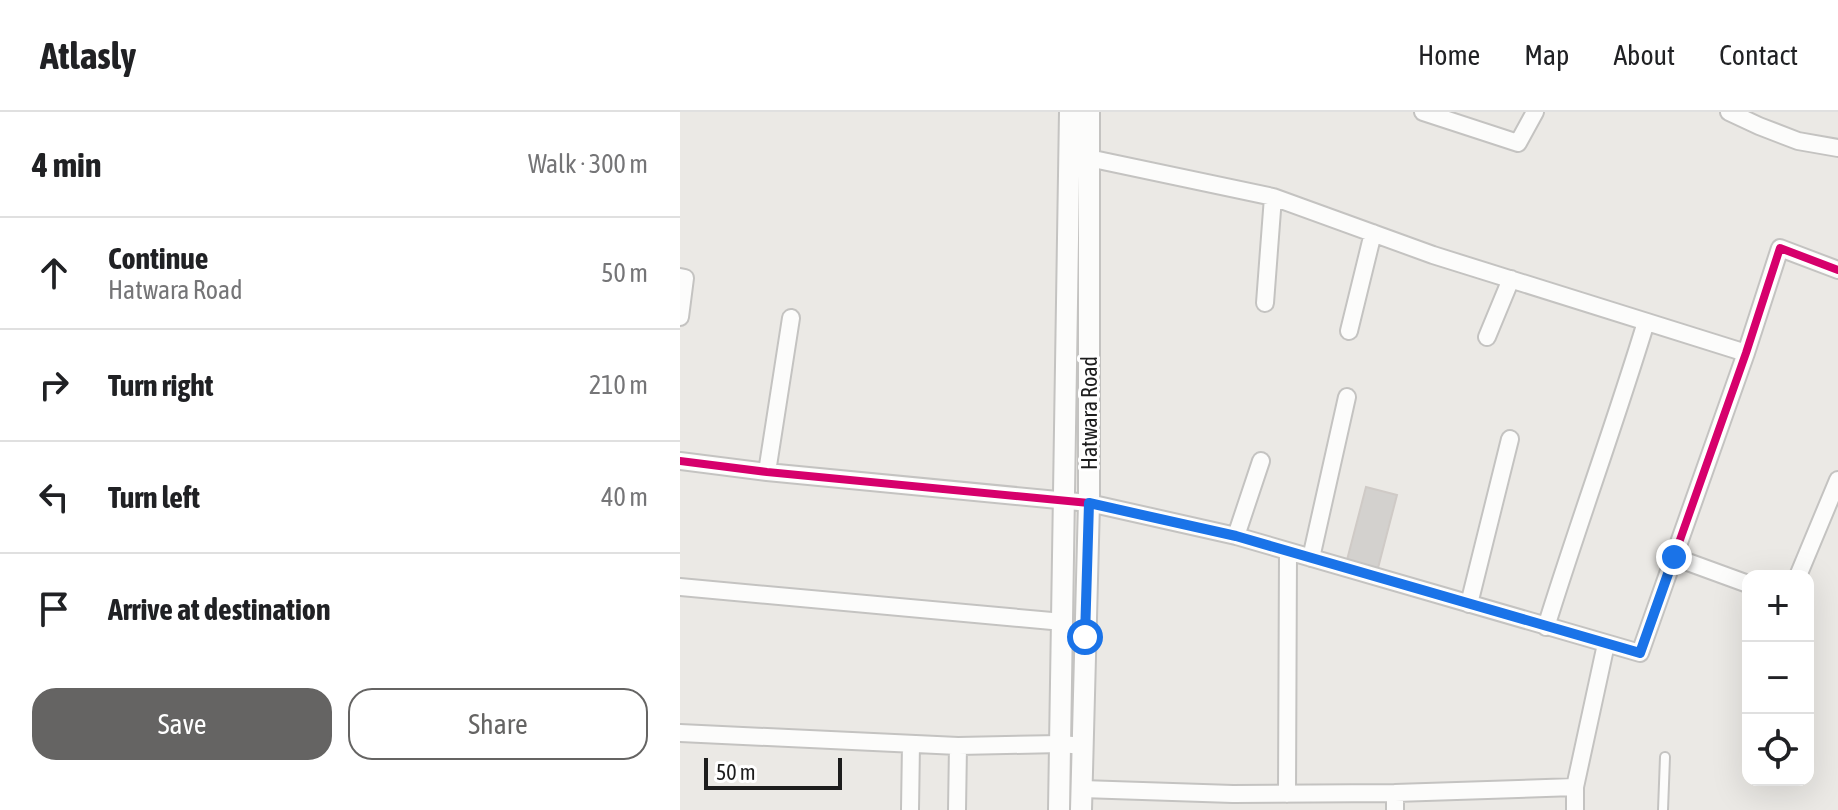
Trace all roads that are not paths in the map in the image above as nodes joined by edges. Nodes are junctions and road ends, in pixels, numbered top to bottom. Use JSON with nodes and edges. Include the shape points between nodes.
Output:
{"nodes":[{"id":1,"x":1070,"y":112,"type":"edge"},
{"id":2,"x":1089,"y":112,"type":"edge"},
{"id":3,"x":1423,"y":112,"type":"edge"},
{"id":4,"x":1535,"y":112,"type":"edge"},
{"id":5,"x":1729,"y":112,"type":"edge"},
{"id":6,"x":1838,"y":148,"type":"edge"},
{"id":7,"x":1079,"y":156,"type":"junction"},
{"id":8,"x":1273,"y":197,"type":"junction"},
{"id":9,"x":1373,"y":233,"type":"junction"},
{"id":10,"x":1838,"y":270,"type":"edge"},
{"id":11,"x":680,"y":277,"type":"edge"},
{"id":12,"x":1511,"y":279,"type":"junction"},
{"id":13,"x":1265,"y":303,"type":"dead end"},
{"id":14,"x":680,"y":317,"type":"edge"},
{"id":15,"x":791,"y":318,"type":"dead end"},
{"id":16,"x":1646,"y":322,"type":"junction"},
{"id":17,"x":1349,"y":331,"type":"dead end"},
{"id":18,"x":1487,"y":337,"type":"dead end"},
{"id":19,"x":1746,"y":353,"type":"junction"},
{"id":20,"x":1347,"y":397,"type":"dead end"},
{"id":21,"x":1510,"y":439,"type":"dead end"},
{"id":22,"x":680,"y":461,"type":"edge"},
{"id":23,"x":1261,"y":461,"type":"dead end"},
{"id":24,"x":767,"y":472,"type":"junction"},
{"id":25,"x":1838,"y":480,"type":"edge"},
{"id":26,"x":1065,"y":500,"type":"junction"},
{"id":27,"x":1089,"y":503,"type":"junction"},
{"id":28,"x":1236,"y":536,"type":"junction"},
{"id":29,"x":1288,"y":552,"type":"junction"},
{"id":30,"x":1674,"y":557,"type":"junction"},
{"id":31,"x":1311,"y":558,"type":"junction"},
{"id":32,"x":1800,"y":570,"type":"edge"},
{"id":33,"x":1742,"y":582,"type":"edge"},
{"id":34,"x":680,"y":587,"type":"edge"},
{"id":35,"x":1469,"y":604,"type":"junction"},
{"id":36,"x":1063,"y":622,"type":"junction"},
{"id":37,"x":1546,"y":627,"type":"junction"},
{"id":38,"x":1606,"y":644,"type":"junction"},
{"id":39,"x":680,"y":733,"type":"edge"},
{"id":40,"x":911,"y":744,"type":"junction"},
{"id":41,"x":1061,"y":744,"type":"junction"},
{"id":42,"x":958,"y":746,"type":"junction"},
{"id":43,"x":1083,"y":746,"type":"junction"},
{"id":44,"x":1665,"y":757,"type":"dead end"},
{"id":45,"x":1575,"y":787,"type":"junction"},
{"id":46,"x":1082,"y":789,"type":"junction"},
{"id":47,"x":1287,"y":794,"type":"junction"},
{"id":48,"x":1233,"y":802,"type":"edge"},
{"id":49,"x":1395,"y":802,"type":"edge"},
{"id":50,"x":910,"y":810,"type":"edge"},
{"id":51,"x":957,"y":810,"type":"edge"},
{"id":52,"x":1059,"y":810,"type":"edge"},
{"id":53,"x":1081,"y":810,"type":"edge"},
{"id":54,"x":1575,"y":810,"type":"edge"},
{"id":55,"x":1663,"y":810,"type":"edge"}],
"edges":[{"from":1,"to":7,"type":"street"},
{"from":2,"to":7,"type":"street","name":"Hatwara Road"},
{"from":3,"to":4,"type":"street","via":[[1518,143]]},
{"from":5,"to":6,"type":"street","via":[[1798,141]]},
{"from":7,"to":8,"type":"street"},
{"from":7,"to":26,"type":"street"},
{"from":7,"to":27,"type":"street","name":"Hatwara Road"},
{"from":8,"to":9,"type":"street"},
{"from":8,"to":13,"type":"street"},
{"from":9,"to":12,"type":"street"},
{"from":9,"to":17,"type":"street"},
{"from":10,"to":19,"type":"street","via":[[1780,248]]},
{"from":11,"to":14,"type":"street","via":[[685,278]]},
{"from":12,"to":16,"type":"street"},
{"from":12,"to":18,"type":"street"},
{"from":15,"to":24,"type":"street"},
{"from":16,"to":19,"type":"street"},
{"from":16,"to":37,"type":"street"},
{"from":19,"to":30,"type":"street"},
{"from":20,"to":31,"type":"street"},
{"from":21,"to":35,"type":"street"},
{"from":22,"to":24,"type":"street"},
{"from":23,"to":28,"type":"street"},
{"from":24,"to":26,"type":"street"},
{"from":25,"to":32,"type":"street"},
{"from":26,"to":27,"type":"street"},
{"from":26,"to":36,"type":"street"},
{"from":27,"to":28,"type":"street"},
{"from":27,"to":43,"type":"street","name":"Hatwara Road"},
{"from":28,"to":29,"type":"street"},
{"from":29,"to":31,"type":"street"},
{"from":29,"to":47,"type":"street"},
{"from":30,"to":33,"type":"street"},
{"from":30,"to":38,"type":"street","via":[[1640,653]]},
{"from":31,"to":35,"type":"street"},
{"from":34,"to":36,"type":"street"},
{"from":35,"to":37,"type":"street"},
{"from":36,"to":41,"type":"street"},
{"from":37,"to":38,"type":"street"},
{"from":38,"to":45,"type":"street"},
{"from":39,"to":40,"type":"street"},
{"from":40,"to":42,"type":"street"},
{"from":40,"to":50,"type":"street"},
{"from":41,"to":42,"type":"street"},
{"from":41,"to":43,"type":"street"},
{"from":41,"to":52,"type":"street"},
{"from":42,"to":51,"type":"street"},
{"from":43,"to":46,"type":"street","name":"Hatwara Road"},
{"from":44,"to":55,"type":"lane"},
{"from":45,"to":49,"type":"street"},
{"from":45,"to":54,"type":"street"},
{"from":46,"to":48,"type":"street"},
{"from":46,"to":53,"type":"street","name":"Hatwara Road"},
{"from":47,"to":48,"type":"street"},
{"from":47,"to":49,"type":"street"}]}
